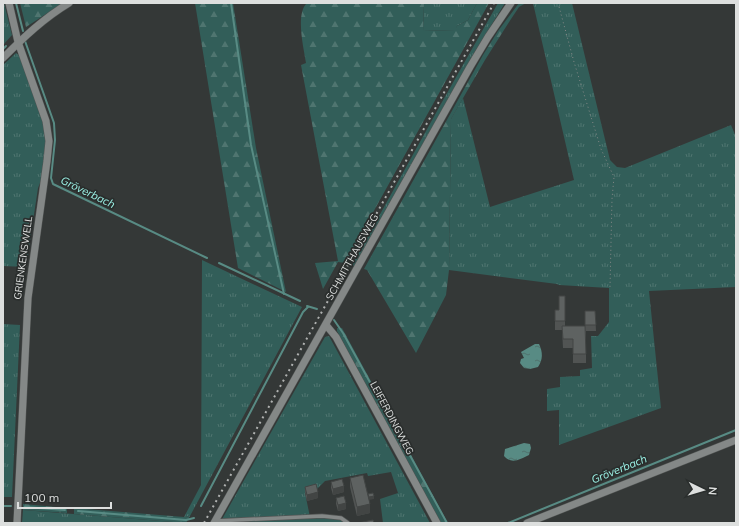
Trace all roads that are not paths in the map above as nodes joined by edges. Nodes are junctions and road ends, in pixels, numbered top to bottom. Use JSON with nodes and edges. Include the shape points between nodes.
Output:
{"nodes":[{"id":1,"x":9,"y":3,"type":"edge"},
{"id":2,"x":70,"y":3,"type":"edge"},
{"id":3,"x":511,"y":3,"type":"edge"},
{"id":4,"x":18,"y":42,"type":"junction"},
{"id":5,"x":3,"y":58,"type":"edge"},
{"id":6,"x":326,"y":325,"type":"junction"},
{"id":7,"x":736,"y":440,"type":"edge"},
{"id":8,"x":214,"y":522,"type":"edge"},
{"id":9,"x":18,"y":523,"type":"edge"},
{"id":10,"x":348,"y":523,"type":"edge"},
{"id":11,"x":437,"y":523,"type":"edge"},
{"id":12,"x":527,"y":523,"type":"edge"}],
"edges":[{"from":1,"to":4,"type":"street","name":"GRIENKENSWELL"},
{"from":2,"to":4,"type":"street","via":[[53,13]]},
{"from":3,"to":6,"type":"street","name":"SCHMITTHAUSWEG","via":[[474,61]]},
{"from":4,"to":5,"type":"street"},
{"from":4,"to":9,"type":"street","name":"GRIENKENSWELL","via":[[44,113],[49,141],[28,298]]},
{"from":6,"to":8,"type":"street","name":"SCHMITTHAUSWEG"},
{"from":6,"to":11,"type":"street","name":"LEIFERDINGWEG","via":[[336,337]]},
{"from":7,"to":12,"type":"street"},
{"from":8,"to":10,"type":"lane","via":[[322,516],[341,518]]}]}
